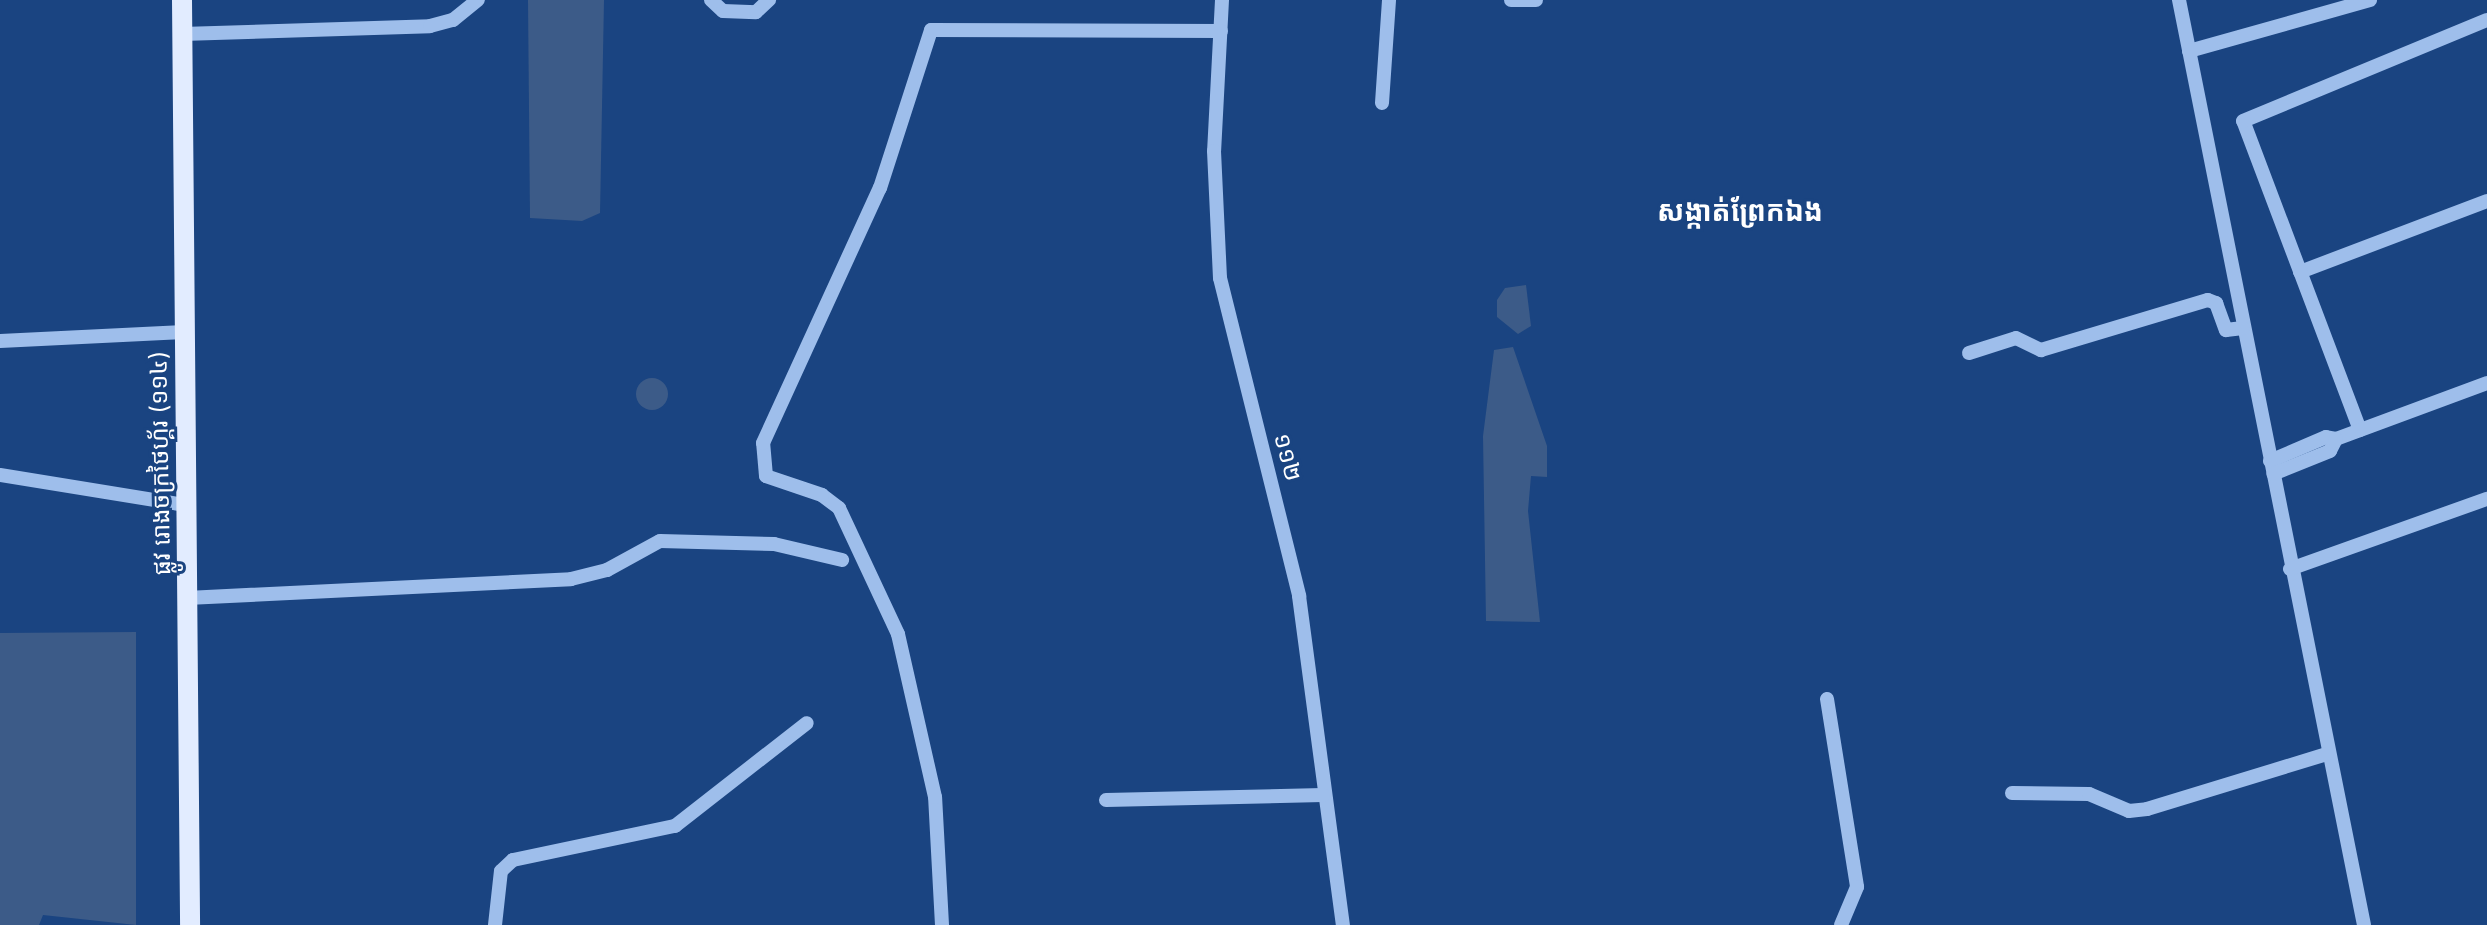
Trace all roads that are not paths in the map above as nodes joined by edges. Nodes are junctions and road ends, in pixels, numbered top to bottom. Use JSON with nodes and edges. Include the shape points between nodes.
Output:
{"nodes":[{"id":1,"x":182,"y":0,"type":"edge"},
{"id":2,"x":478,"y":0,"type":"edge"},
{"id":3,"x":711,"y":0,"type":"edge"},
{"id":4,"x":769,"y":0,"type":"edge"},
{"id":5,"x":1222,"y":0,"type":"edge"},
{"id":6,"x":1389,"y":0,"type":"edge"},
{"id":7,"x":1511,"y":0,"type":"edge"},
{"id":8,"x":1536,"y":0,"type":"edge"},
{"id":9,"x":2179,"y":0,"type":"edge"},
{"id":10,"x":2370,"y":0,"type":"edge"},
{"id":11,"x":2487,"y":20,"type":"edge"},
{"id":12,"x":1221,"y":31,"type":"junction"},
{"id":13,"x":182,"y":34,"type":"junction"},
{"id":14,"x":2189,"y":51,"type":"junction"},
{"id":15,"x":1382,"y":103,"type":"dead end"},
{"id":16,"x":2487,"y":201,"type":"edge"},
{"id":17,"x":2300,"y":272,"type":"junction"},
{"id":18,"x":2243,"y":328,"type":"junction"},
{"id":19,"x":184,"y":332,"type":"junction"},
{"id":20,"x":0,"y":341,"type":"edge"},
{"id":21,"x":1969,"y":353,"type":"dead end"},
{"id":22,"x":2487,"y":383,"type":"edge"},
{"id":23,"x":2360,"y":430,"type":"junction"},
{"id":24,"x":2272,"y":468,"type":"junction"},
{"id":25,"x":0,"y":475,"type":"edge"},
{"id":26,"x":2487,"y":499,"type":"edge"},
{"id":27,"x":186,"y":505,"type":"junction"},
{"id":28,"x":842,"y":560,"type":"dead end"},
{"id":29,"x":2290,"y":569,"type":"junction"},
{"id":30,"x":187,"y":598,"type":"junction"},
{"id":31,"x":1827,"y":699,"type":"dead end"},
{"id":32,"x":807,"y":723,"type":"dead end"},
{"id":33,"x":2327,"y":754,"type":"junction"},
{"id":34,"x":2012,"y":793,"type":"dead end"},
{"id":35,"x":1323,"y":795,"type":"junction"},
{"id":36,"x":1106,"y":800,"type":"dead end"},
{"id":37,"x":190,"y":925,"type":"edge"},
{"id":38,"x":495,"y":925,"type":"edge"},
{"id":39,"x":942,"y":925,"type":"edge"},
{"id":40,"x":1343,"y":925,"type":"edge"},
{"id":41,"x":1841,"y":925,"type":"edge"},
{"id":42,"x":2364,"y":925,"type":"edge"}],
"edges":[{"from":1,"to":13,"type":"main road","name":"ផ្លូវ រោងចក្រថៃហ្គ័រ (១១៤)"},
{"from":2,"to":13,"type":"street","via":[[453,20],[430,26]]},
{"from":3,"to":4,"type":"street","via":[[723,11],[756,12]]},
{"from":5,"to":12,"type":"street","name":"១១២"},
{"from":6,"to":15,"type":"street"},
{"from":7,"to":8,"type":"street"},
{"from":9,"to":14,"type":"street"},
{"from":10,"to":14,"type":"street"},
{"from":11,"to":17,"type":"street","via":[[2243,121]]},
{"from":12,"to":35,"type":"street","name":"១១២","via":[[1214,151],[1220,278],[1296,581]]},
{"from":12,"to":39,"type":"street","via":[[931,30],[880,188],[763,443],[766,476],[822,495],[839,508],[898,634],[935,797]]},
{"from":13,"to":19,"type":"main road","name":"ផ្លូវ រោងចក្រថៃហ្គ័រ (១១៤)"},
{"from":14,"to":18,"type":"street"},
{"from":16,"to":17,"type":"street"},
{"from":17,"to":23,"type":"street"},
{"from":18,"to":21,"type":"street","via":[[2226,330],[2216,303],[2208,300],[2041,350],[2016,338]]},
{"from":18,"to":24,"type":"street"},
{"from":19,"to":20,"type":"street"},
{"from":19,"to":27,"type":"main road","name":"ផ្លូវ រោងចក្រថៃហ្គ័រ (១១៤)"},
{"from":22,"to":23,"type":"street"},
{"from":23,"to":24,"type":"street","via":[[2336,439],[2330,451]]},
{"from":24,"to":29,"type":"street"},
{"from":25,"to":27,"type":"street"},
{"from":26,"to":29,"type":"street"},
{"from":27,"to":30,"type":"main road","name":"ផ្លូវ រោងចក្រថៃហ្គ័រ (១១៤)"},
{"from":28,"to":30,"type":"street","via":[[774,544],[660,541],[607,570],[571,579]]},
{"from":29,"to":33,"type":"street"},
{"from":30,"to":37,"type":"main road","name":"ផ្លូវ រោងចក្រថៃហ្គ័រ (១១៤)"},
{"from":31,"to":41,"type":"street","via":[[1857,887]]},
{"from":32,"to":38,"type":"street","via":[[675,826],[513,860],[501,871]]},
{"from":33,"to":34,"type":"street","via":[[2147,809],[2129,811],[2089,794]]},
{"from":33,"to":42,"type":"street"},
{"from":35,"to":36,"type":"street"},
{"from":35,"to":40,"type":"street","name":"១១២"}]}
